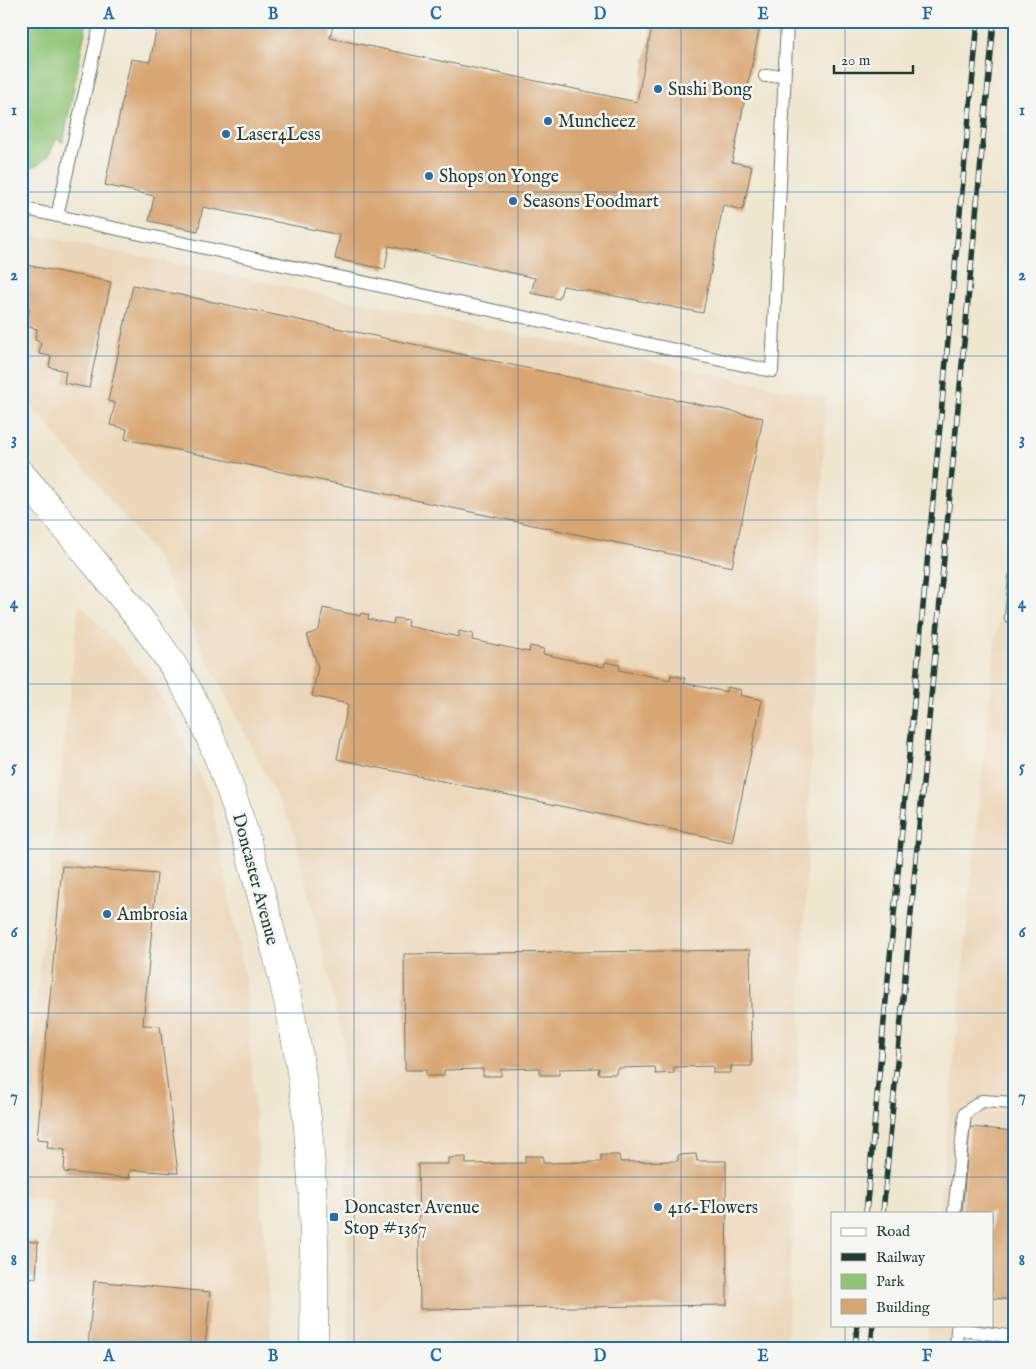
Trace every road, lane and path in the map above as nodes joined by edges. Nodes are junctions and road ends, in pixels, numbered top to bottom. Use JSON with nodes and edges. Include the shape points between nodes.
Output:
{"nodes":[{"id":1,"x":101,"y":21,"type":"edge"},
{"id":2,"x":787,"y":21,"type":"edge"},
{"id":3,"x":784,"y":75,"type":"junction"},
{"id":4,"x":765,"y":76,"type":"dead end"},
{"id":5,"x":21,"y":208,"type":"edge"},
{"id":6,"x":57,"y":216,"type":"junction"},
{"id":7,"x":21,"y":474,"type":"edge"},
{"id":8,"x":1015,"y":578,"type":"edge"},
{"id":9,"x":1015,"y":617,"type":"edge"},
{"id":10,"x":1015,"y":1104,"type":"edge"},
{"id":11,"x":954,"y":1212,"type":"edge"},
{"id":12,"x":956,"y":1327,"type":"edge"},
{"id":13,"x":1015,"y":1337,"type":"edge"},
{"id":14,"x":314,"y":1348,"type":"edge"},
{"id":15,"x":956,"y":1348,"type":"edge"}],
"edges":[{"from":1,"to":6,"type":"lane"},
{"from":2,"to":3,"type":"lane"},
{"from":3,"to":4,"type":"lane"},
{"from":3,"to":6,"type":"lane","via":[[772,371]]},
{"from":5,"to":6,"type":"lane"},
{"from":7,"to":14,"type":"street","name":"Doncaster Avenue","via":[[161,648],[186,688],[219,760],[244,829],[286,995],[301,1072],[310,1156],[315,1275]]},
{"from":8,"to":9,"type":"lane","via":[[1011,617]]},
{"from":10,"to":11,"type":"lane","via":[[982,1101],[965,1113]]},
{"from":12,"to":13,"type":"lane"},
{"from":12,"to":15,"type":"lane"}]}
